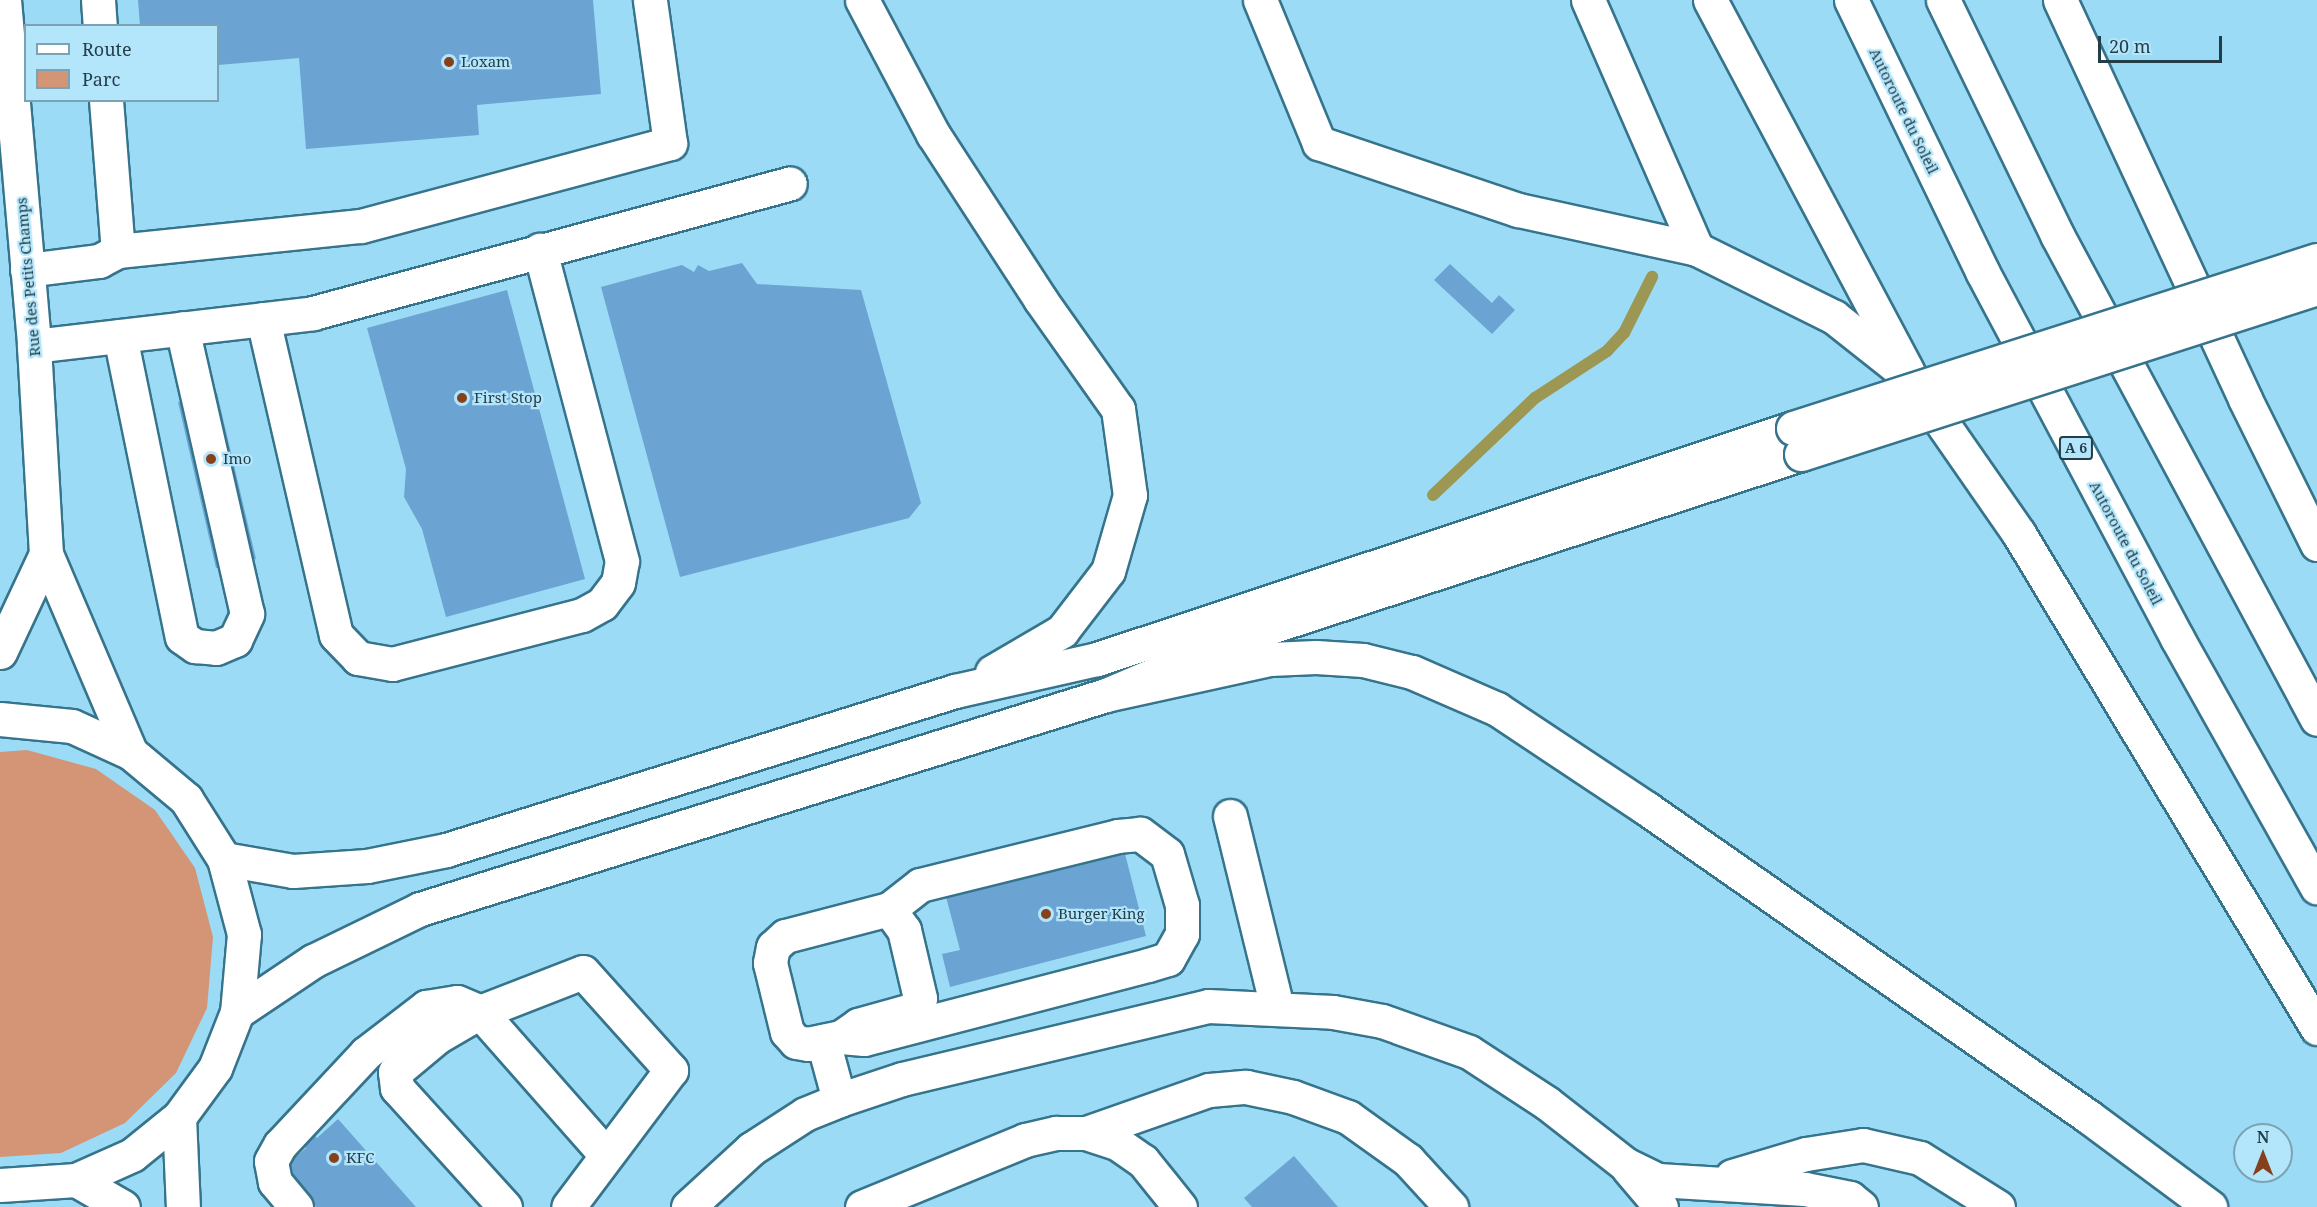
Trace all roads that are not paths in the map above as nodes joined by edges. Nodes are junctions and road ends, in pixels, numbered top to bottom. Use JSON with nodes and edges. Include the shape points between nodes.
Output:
{"nodes":[{"id":1,"x":4,"y":0,"type":"edge"},
{"id":2,"x":98,"y":0,"type":"edge"},
{"id":3,"x":650,"y":0,"type":"edge"},
{"id":4,"x":862,"y":0,"type":"edge"},
{"id":5,"x":1260,"y":0,"type":"edge"},
{"id":6,"x":1588,"y":0,"type":"edge"},
{"id":7,"x":1710,"y":0,"type":"edge"},
{"id":8,"x":1851,"y":0,"type":"edge"},
{"id":9,"x":1943,"y":0,"type":"edge"},
{"id":10,"x":2060,"y":0,"type":"edge"},
{"id":11,"x":100,"y":24,"type":"edge"},
{"id":12,"x":106,"y":102,"type":"edge"},
{"id":13,"x":790,"y":183,"type":"dead end"},
{"id":14,"x":13,"y":235,"type":"edge"},
{"id":15,"x":1697,"y":249,"type":"junction"},
{"id":16,"x":540,"y":250,"type":"junction"},
{"id":17,"x":118,"y":251,"type":"junction"},
{"id":18,"x":2317,"y":260,"type":"edge"},
{"id":19,"x":27,"y":270,"type":"junction"},
{"id":20,"x":2317,"y":288,"type":"edge"},
{"id":21,"x":263,"y":319,"type":"junction"},
{"id":22,"x":182,"y":328,"type":"junction"},
{"id":23,"x":120,"y":336,"type":"junction"},
{"id":24,"x":34,"y":346,"type":"junction"},
{"id":25,"x":1911,"y":378,"type":"junction"},
{"id":26,"x":1797,"y":441,"type":"junction"},
{"id":27,"x":2317,"y":544,"type":"edge"},
{"id":28,"x":46,"y":554,"type":"junction"},
{"id":29,"x":0,"y":652,"type":"edge"},
{"id":30,"x":955,"y":691,"type":"junction"},
{"id":31,"x":1106,"y":695,"type":"junction"},
{"id":32,"x":0,"y":719,"type":"edge"},
{"id":33,"x":2317,"y":719,"type":"edge"},
{"id":34,"x":131,"y":753,"type":"junction"},
{"id":35,"x":1230,"y":816,"type":"dead end"},
{"id":36,"x":224,"y":859,"type":"junction"},
{"id":37,"x":2317,"y":887,"type":"edge"},
{"id":38,"x":889,"y":909,"type":"junction"},
{"id":39,"x":1277,"y":1007,"type":"junction"},
{"id":40,"x":237,"y":1012,"type":"junction"},
{"id":41,"x":480,"y":1012,"type":"junction"},
{"id":42,"x":2317,"y":1028,"type":"edge"},
{"id":43,"x":832,"y":1039,"type":"junction"},
{"id":44,"x":838,"y":1100,"type":"junction"},
{"id":45,"x":179,"y":1117,"type":"junction"},
{"id":46,"x":1086,"y":1133,"type":"junction"},
{"id":47,"x":606,"y":1155,"type":"junction"},
{"id":48,"x":1624,"y":1164,"type":"junction"},
{"id":49,"x":76,"y":1180,"type":"junction"},
{"id":50,"x":1707,"y":1184,"type":"junction"},
{"id":51,"x":0,"y":1185,"type":"edge"},
{"id":52,"x":706,"y":1201,"type":"edge"},
{"id":53,"x":123,"y":1207,"type":"edge"},
{"id":54,"x":183,"y":1207,"type":"edge"},
{"id":55,"x":296,"y":1207,"type":"edge"},
{"id":56,"x":505,"y":1207,"type":"edge"},
{"id":57,"x":568,"y":1207,"type":"edge"},
{"id":58,"x":862,"y":1207,"type":"edge"},
{"id":59,"x":1180,"y":1207,"type":"edge"},
{"id":60,"x":1450,"y":1207,"type":"edge"},
{"id":61,"x":1661,"y":1207,"type":"edge"},
{"id":62,"x":1749,"y":1207,"type":"edge"},
{"id":63,"x":1861,"y":1207,"type":"edge"},
{"id":64,"x":1998,"y":1207,"type":"edge"},
{"id":65,"x":2210,"y":1207,"type":"edge"}],
"edges":[{"from":1,"to":14,"type":"main road","name":"Rue des Petits Champs"},
{"from":2,"to":11,"type":"main road"},
{"from":3,"to":17,"type":"main road","via":[[670,143],[361,225]]},
{"from":4,"to":30,"type":"main road","via":[[933,134],[1040,299],[1118,409],[1130,495],[1108,571],[1062,631]]},
{"from":5,"to":15,"type":"main road","via":[[1319,143],[1518,210]]},
{"from":6,"to":15,"type":"main road"},
{"from":7,"to":25,"type":"main road"},
{"from":8,"to":37,"type":"main road","name":"Autoroute du Soleil","number":"A 6","via":[[1989,284],[2177,638]]},
{"from":9,"to":33,"type":"main road","via":[[2057,234]]},
{"from":10,"to":27,"type":"main road","via":[[2245,399]]},
{"from":12,"to":17,"type":"main road"},
{"from":13,"to":16,"type":"main road"},
{"from":14,"to":19,"type":"main road","name":"Rue des Petits Champs"},
{"from":15,"to":25,"type":"main road","via":[[1834,317]]},
{"from":16,"to":21,"type":"main road","via":[[313,313]]},
{"from":16,"to":21,"type":"main road","via":[[622,561],[618,583],[602,604],[582,615],[392,664],[358,658],[336,635]]},
{"from":17,"to":19,"type":"main road","via":[[99,261]]},
{"from":18,"to":26,"type":"main road","bridge":true},
{"from":19,"to":24,"type":"main road","name":"Rue des Petits Champs"},
{"from":20,"to":26,"type":"main road","bridge":true},
{"from":21,"to":22,"type":"main road"},
{"from":22,"to":23,"type":"main road"},
{"from":22,"to":23,"type":"main road","via":[[247,614],[234,640],[216,648],[195,646],[182,637]]},
{"from":23,"to":24,"type":"main road"},
{"from":24,"to":28,"type":"main road","name":"Rue des Petits Champs"},
{"from":25,"to":42,"type":"main road","via":[[2019,534]]},
{"from":26,"to":30,"type":"main road","via":[[1096,659]]},
{"from":26,"to":31,"type":"main road","via":[[1252,633]]},
{"from":28,"to":29,"type":"main road","name":"Rue des Petits Champs"},
{"from":28,"to":34,"type":"main road","name":"Rue des Petits Champs"},
{"from":30,"to":36,"type":"main road","via":[[446,850],[367,866],[293,871]]},
{"from":31,"to":40,"type":"main road","via":[[420,909],[313,961]]},
{"from":31,"to":65,"type":"main road","via":[[1270,659],[1316,657],[1363,660],[1412,672],[1497,709],[2070,1103]]},
{"from":32,"to":34,"type":"main road","via":[[72,726]]},
{"from":34,"to":36,"type":"main road","via":[[186,799]]},
{"from":35,"to":39,"type":"main road"},
{"from":36,"to":40,"type":"main road","via":[[244,934]]},
{"from":38,"to":43,"type":"main road","via":[[904,930],[920,998],[918,1005],[858,1025]]},
{"from":38,"to":43,"type":"main road","via":[[785,936],[773,947],[770,963],[787,1032],[796,1042]]},
{"from":38,"to":43,"type":"main road","via":[[920,885],[1118,836],[1140,834],[1167,854],[1182,905],[1182,934],[1168,958],[1148,965],[864,1039]]},
{"from":39,"to":44,"type":"main road","via":[[1197,1009],[902,1079]]},
{"from":39,"to":48,"type":"main road","via":[[1382,1021],[1469,1052],[1547,1103]]},
{"from":40,"to":45,"type":"main road","via":[[215,1068]]},
{"from":41,"to":47,"type":"main road"},
{"from":41,"to":47,"type":"main road","via":[[583,972],[671,1070]]},
{"from":41,"to":55,"type":"main road","via":[[457,1002],[426,1007],[366,1053],[280,1145],[271,1161],[275,1182]]},
{"from":41,"to":56,"type":"main road","via":[[437,1037],[395,1072],[397,1088]]},
{"from":43,"to":44,"type":"main road"},
{"from":44,"to":52,"type":"main road","via":[[805,1114],[751,1149]]},
{"from":45,"to":49,"type":"main road","via":[[132,1155]]},
{"from":45,"to":54,"type":"main road"},
{"from":46,"to":58,"type":"main road","via":[[1056,1133],[1025,1140]]},
{"from":46,"to":59,"type":"main road","via":[[1117,1143],[1143,1161]]},
{"from":46,"to":60,"type":"main road","via":[[1209,1090],[1246,1087],[1293,1097],[1348,1118],[1408,1160]]},
{"from":47,"to":57,"type":"main road"},
{"from":48,"to":50,"type":"main road","via":[[1658,1180]]},
{"from":48,"to":61,"type":"main road"},
{"from":49,"to":51,"type":"main road"},
{"from":49,"to":53,"type":"main road"},
{"from":50,"to":62,"type":"main road"},
{"from":50,"to":63,"type":"main road","via":[[1805,1189],[1850,1198]]},
{"from":50,"to":64,"type":"main road","via":[[1806,1154],[1863,1145],[1920,1158]]}]}
